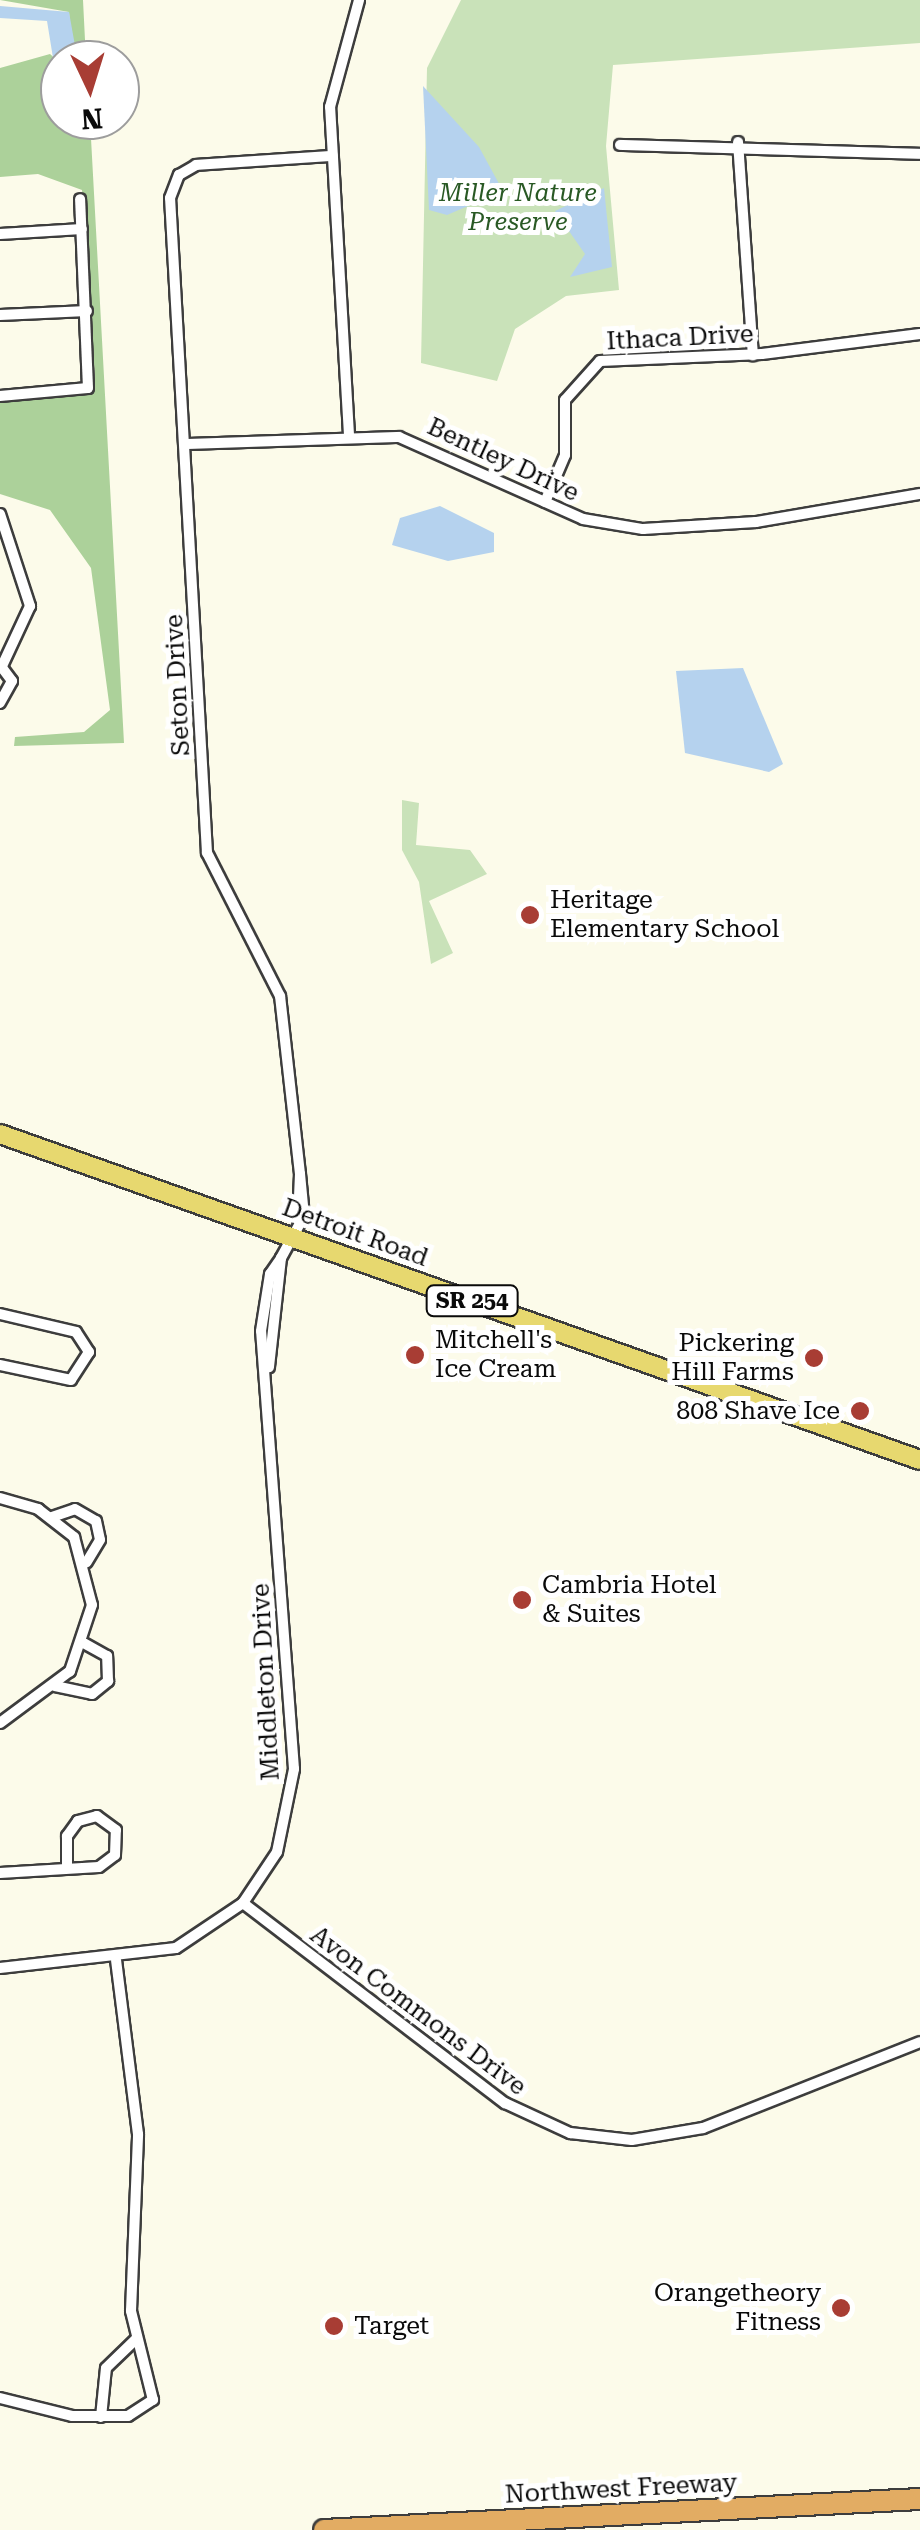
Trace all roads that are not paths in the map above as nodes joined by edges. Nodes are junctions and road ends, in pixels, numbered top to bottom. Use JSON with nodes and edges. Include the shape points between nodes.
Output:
{"nodes":[{"id":1,"x":359,"y":0,"type":"edge"},
{"id":2,"x":738,"y":142,"type":"junction"},
{"id":3,"x":620,"y":145,"type":"dead end"},
{"id":4,"x":920,"y":154,"type":"edge"},
{"id":5,"x":333,"y":156,"type":"junction"},
{"id":6,"x":80,"y":199,"type":"dead end"},
{"id":7,"x":82,"y":229,"type":"junction"},
{"id":8,"x":0,"y":234,"type":"edge"},
{"id":9,"x":87,"y":311,"type":"junction"},
{"id":10,"x":0,"y":315,"type":"edge"},
{"id":11,"x":920,"y":334,"type":"edge"},
{"id":12,"x":753,"y":355,"type":"junction"},
{"id":13,"x":0,"y":396,"type":"edge"},
{"id":14,"x":348,"y":435,"type":"junction"},
{"id":15,"x":185,"y":444,"type":"junction"},
{"id":16,"x":920,"y":494,"type":"edge"},
{"id":17,"x":545,"y":502,"type":"junction"},
{"id":18,"x":0,"y":514,"type":"edge"},
{"id":19,"x":5,"y":546,"type":"edge"},
{"id":20,"x":1,"y":666,"type":"edge"},
{"id":21,"x":0,"y":703,"type":"edge"},
{"id":22,"x":0,"y":1134,"type":"edge"},
{"id":23,"x":293,"y":1228,"type":"junction"},
{"id":24,"x":0,"y":1314,"type":"edge"},
{"id":25,"x":0,"y":1365,"type":"edge"},
{"id":26,"x":920,"y":1460,"type":"edge"},
{"id":27,"x":0,"y":1498,"type":"edge"},
{"id":28,"x":52,"y":1517,"type":"junction"},
{"id":29,"x":87,"y":1562,"type":"junction"},
{"id":30,"x":84,"y":1643,"type":"junction"},
{"id":31,"x":56,"y":1686,"type":"junction"},
{"id":32,"x":0,"y":1723,"type":"edge"},
{"id":33,"x":67,"y":1865,"type":"junction"},
{"id":34,"x":0,"y":1873,"type":"edge"},
{"id":35,"x":243,"y":1903,"type":"junction"},
{"id":36,"x":116,"y":1960,"type":"junction"},
{"id":37,"x":0,"y":1968,"type":"edge"},
{"id":38,"x":920,"y":2042,"type":"edge"},
{"id":39,"x":136,"y":2339,"type":"junction"},
{"id":40,"x":0,"y":2398,"type":"edge"},
{"id":41,"x":101,"y":2416,"type":"junction"},
{"id":42,"x":920,"y":2499,"type":"edge"},
{"id":43,"x":324,"y":2530,"type":"edge"}],
"edges":[{"from":1,"to":5,"type":"street","via":[[331,95]]},
{"from":2,"to":3,"type":"street"},
{"from":2,"to":4,"type":"street"},
{"from":2,"to":12,"type":"street"},
{"from":5,"to":14,"type":"street"},
{"from":5,"to":15,"type":"street","name":"Seton Drive","via":[[196,165],[179,175],[170,198]]},
{"from":6,"to":7,"type":"street"},
{"from":7,"to":8,"type":"street"},
{"from":7,"to":9,"type":"street"},
{"from":9,"to":10,"type":"street"},
{"from":9,"to":13,"type":"street","via":[[88,388]]},
{"from":11,"to":12,"type":"street","name":"Ithaca Drive"},
{"from":12,"to":17,"type":"street","name":"Ithaca Drive","via":[[624,356],[589,367],[565,400],[565,455]]},
{"from":14,"to":15,"type":"street","name":"Bentley Drive"},
{"from":14,"to":17,"type":"street","name":"Bentley Drive","via":[[435,446]]},
{"from":15,"to":23,"type":"street","name":"Seton Drive","via":[[207,853],[282,1005],[307,1193]]},
{"from":16,"to":17,"type":"street","name":"Bentley Drive","via":[[650,529]]},
{"from":18,"to":19,"type":"street"},
{"from":19,"to":20,"type":"street","via":[[30,606]]},
{"from":20,"to":21,"type":"street","via":[[12,681]]},
{"from":22,"to":23,"type":"main road","name":"Detroit Road","number":"SR 254"},
{"from":23,"to":26,"type":"main road","name":"Detroit Road","number":"SR 254"},
{"from":23,"to":35,"type":"street","name":"Middleton Drive","via":[[281,1258],[269,1367],[293,1785],[276,1852]]},
{"from":24,"to":25,"type":"street","via":[[76,1332],[89,1352],[72,1380]]},
{"from":27,"to":28,"type":"street"},
{"from":28,"to":29,"type":"street"},
{"from":28,"to":29,"type":"street","via":[[76,1509],[96,1522],[100,1540]]},
{"from":29,"to":30,"type":"street"},
{"from":30,"to":31,"type":"street"},
{"from":30,"to":31,"type":"street","via":[[107,1656],[108,1681],[92,1694]]},
{"from":31,"to":32,"type":"street"},
{"from":33,"to":33,"type":"street","via":[[111,1860],[119,1837],[111,1824],[91,1816],[74,1824]]},
{"from":33,"to":34,"type":"street"},
{"from":35,"to":36,"type":"street","name":"Middleton Drive","via":[[188,1942]]},
{"from":35,"to":38,"type":"street","name":"Avon Commons Drive","via":[[505,2103],[570,2133],[632,2140],[688,2132]]},
{"from":36,"to":37,"type":"street","name":"Middleton Drive"},
{"from":36,"to":39,"type":"street","via":[[138,2134]]},
{"from":39,"to":41,"type":"street","via":[[106,2368]]},
{"from":39,"to":41,"type":"street","via":[[153,2400],[138,2414]]},
{"from":40,"to":41,"type":"street","via":[[40,2414]]},
{"from":42,"to":43,"type":"highway","name":"Northwest Freeway"}]}
